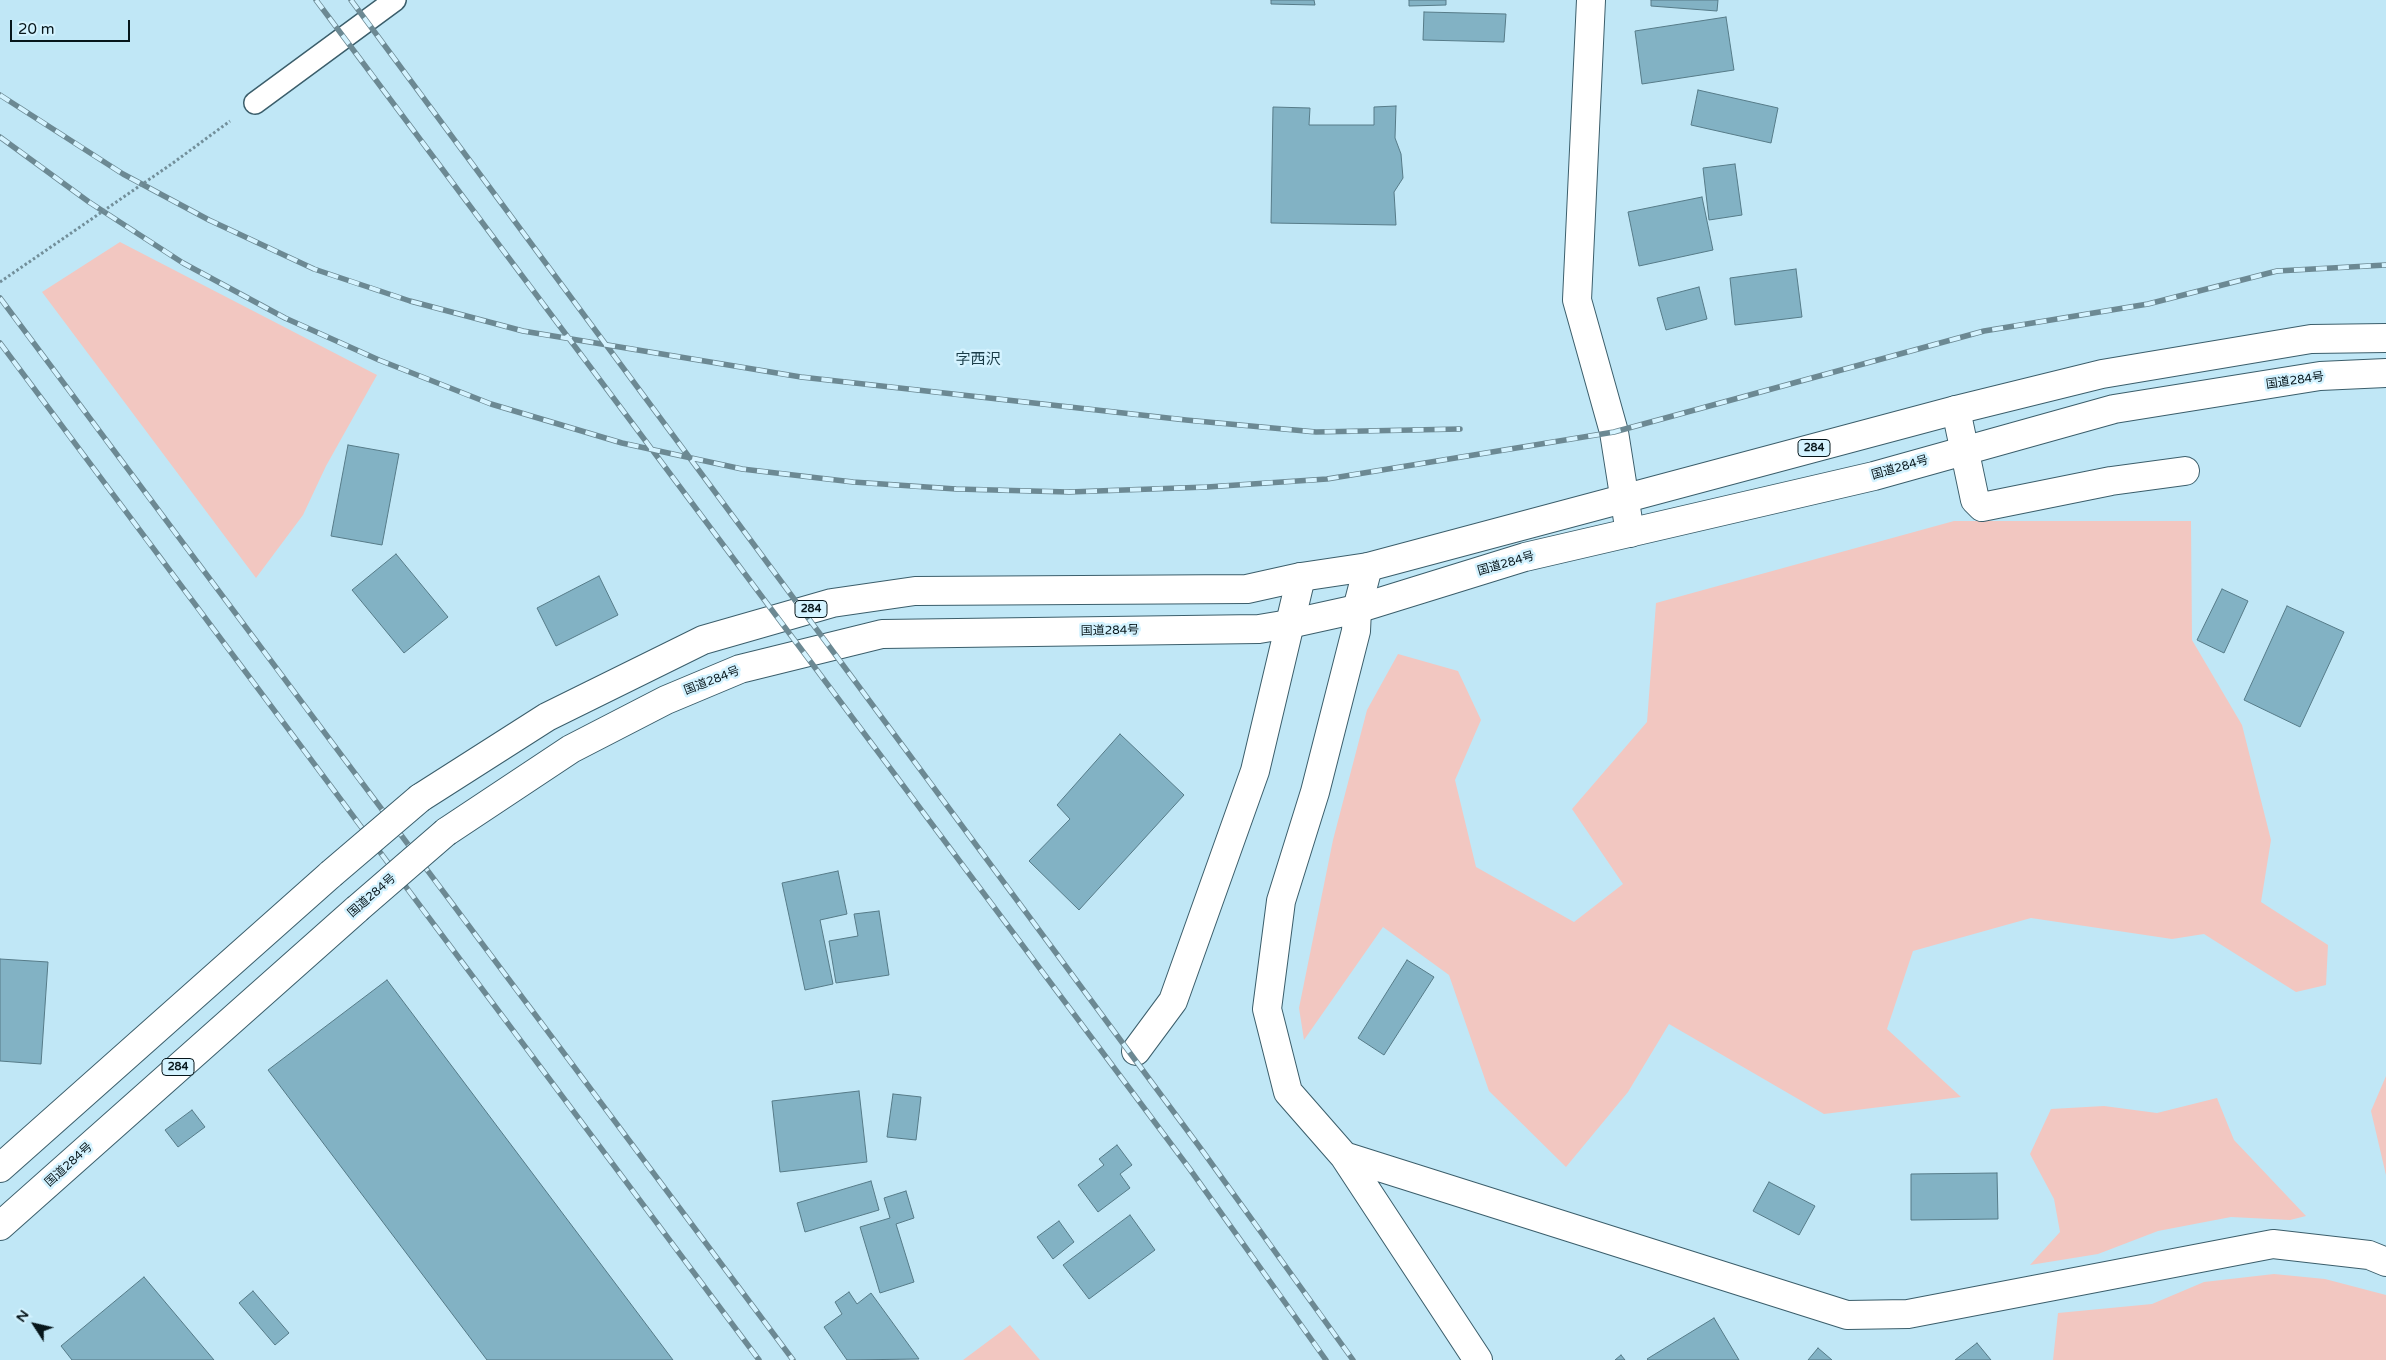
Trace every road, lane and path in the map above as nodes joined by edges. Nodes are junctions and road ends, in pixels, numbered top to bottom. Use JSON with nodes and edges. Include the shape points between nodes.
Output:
{"nodes":[{"id":1,"x":395,"y":0,"type":"edge"},
{"id":2,"x":1591,"y":0,"type":"edge"},
{"id":3,"x":255,"y":103,"type":"joint"},
{"id":4,"x":0,"y":282,"type":"edge"},
{"id":5,"x":2386,"y":338,"type":"edge"},
{"id":6,"x":2386,"y":373,"type":"edge"},
{"id":7,"x":1956,"y":410,"type":"junction"},
{"id":8,"x":1964,"y":450,"type":"junction"},
{"id":9,"x":2185,"y":471,"type":"dead end"},
{"id":10,"x":1624,"y":500,"type":"junction"},
{"id":11,"x":1630,"y":533,"type":"junction"},
{"id":12,"x":1368,"y":567,"type":"junction"},
{"id":13,"x":1301,"y":577,"type":"junction"},
{"id":14,"x":1357,"y":609,"type":"junction"},
{"id":15,"x":1290,"y":624,"type":"junction"},
{"id":16,"x":1136,"y":1051,"type":"dead end"},
{"id":17,"x":1344,"y":1156,"type":"junction"},
{"id":18,"x":0,"y":1168,"type":"edge"},
{"id":19,"x":0,"y":1226,"type":"edge"},
{"id":20,"x":2386,"y":1262,"type":"edge"},
{"id":21,"x":1478,"y":1360,"type":"edge"}],
"edges":[{"from":1,"to":3,"type":"lane"},
{"from":2,"to":10,"type":"main road","via":[[1577,300],[1614,432]]},
{"from":3,"to":4,"type":"path","bridge":true},
{"from":5,"to":7,"type":"main road","number":"284","via":[[2311,339],[2102,374]]},
{"from":6,"to":8,"type":"main road","name":"国道284号","number":"284","via":[[2320,376],[2114,409]]},
{"from":7,"to":8,"type":"main road"},
{"from":7,"to":10,"type":"main road","number":"284"},
{"from":8,"to":9,"type":"main road","via":[[1975,500],[1982,507],[2111,481]]},
{"from":8,"to":11,"type":"main road","name":"国道284号","number":"284","via":[[1874,476]]},
{"from":10,"to":11,"type":"main road"},
{"from":10,"to":12,"type":"main road","number":"284","via":[[1522,524]]},
{"from":11,"to":14,"type":"main road","name":"国道284号","number":"284","via":[[1525,557]]},
{"from":12,"to":13,"type":"main road","number":"284"},
{"from":12,"to":14,"type":"main road"},
{"from":13,"to":15,"type":"main road"},
{"from":13,"to":18,"type":"main road","number":"284","bridge":true,"via":[[1247,589],[916,591],[832,603],[703,640],[547,717],[420,798]]},
{"from":14,"to":15,"type":"main road","name":"国道284号","number":"284"},
{"from":14,"to":17,"type":"main road","via":[[1356,631],[1317,782],[1281,901],[1267,1009],[1288,1092]]},
{"from":15,"to":16,"type":"main road","via":[[1255,771],[1190,956],[1173,1001]]},
{"from":15,"to":19,"type":"main road","name":"国道284号","number":"284","bridge":true,"via":[[1259,629],[882,634],[740,670],[666,700],[571,749],[446,832]]},
{"from":17,"to":20,"type":"main road","via":[[1847,1316],[1908,1314],[2273,1244],[2369,1255]]},
{"from":17,"to":21,"type":"main road"}]}
